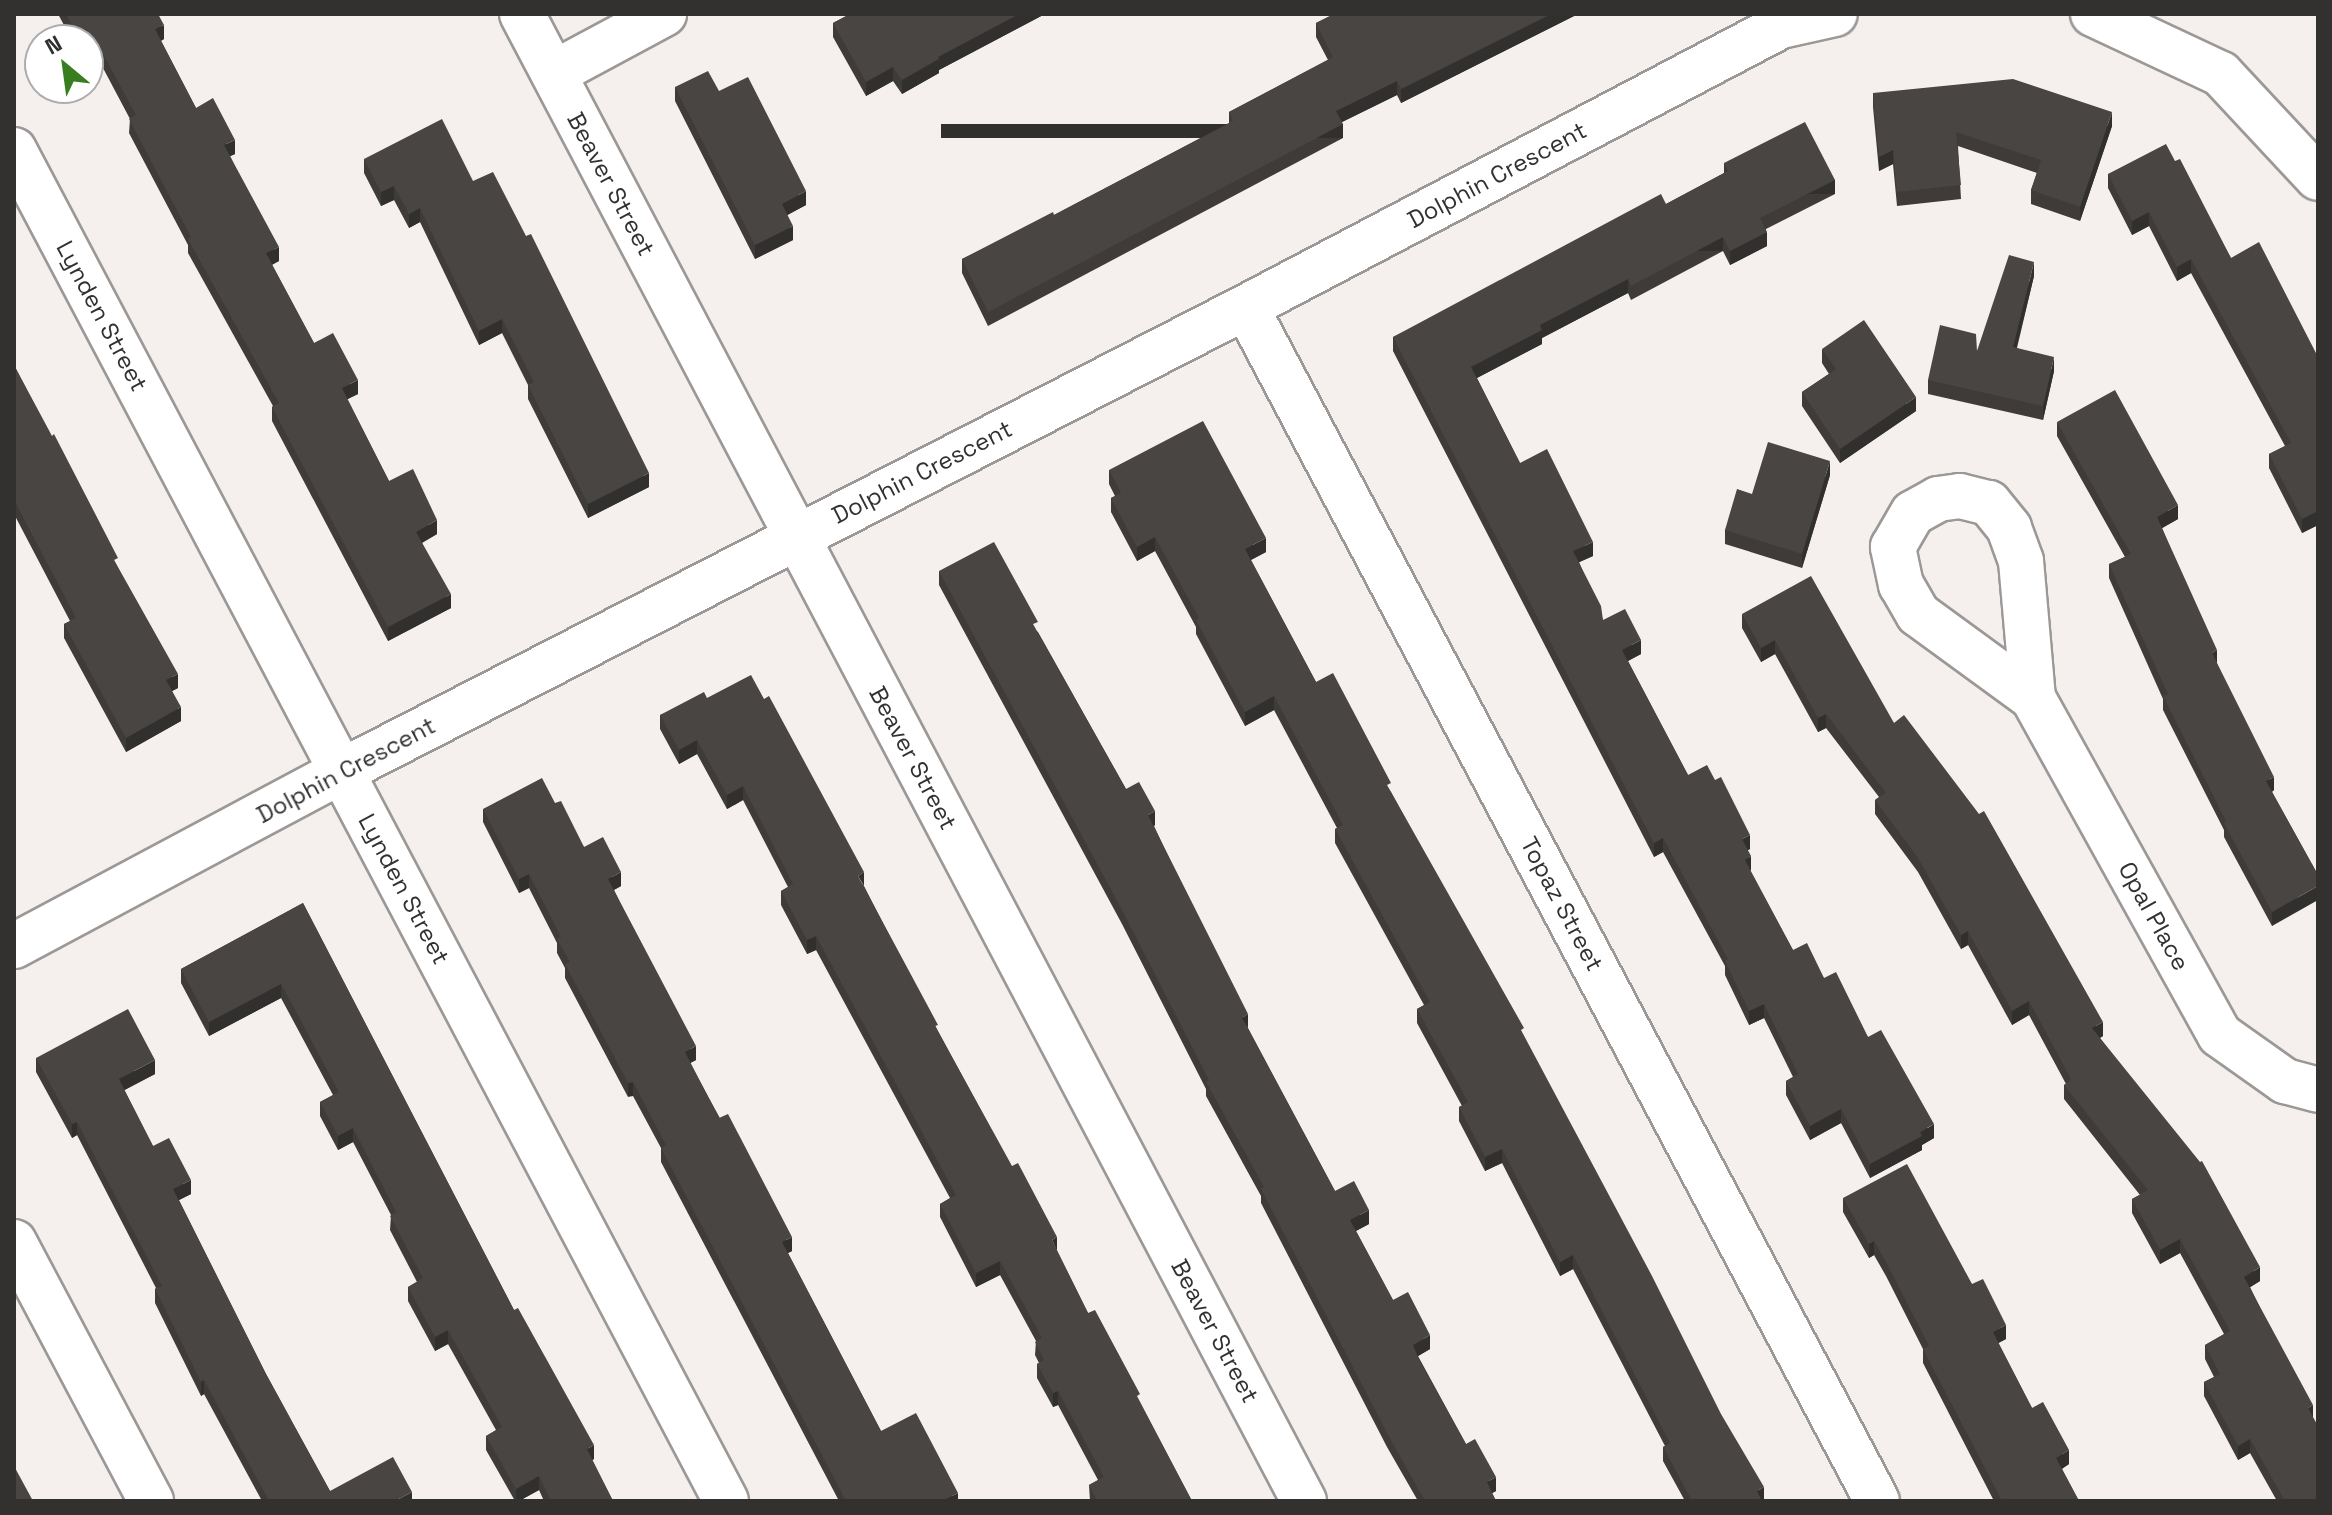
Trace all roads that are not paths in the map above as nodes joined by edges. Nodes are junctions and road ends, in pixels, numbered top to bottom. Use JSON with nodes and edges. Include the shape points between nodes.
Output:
{"nodes":[{"id":1,"x":522,"y":14,"type":"edge"},
{"id":2,"x":664,"y":14,"type":"edge"},
{"id":3,"x":1835,"y":14,"type":"edge"},
{"id":4,"x":2093,"y":14,"type":"edge"},
{"id":5,"x":554,"y":73,"type":"junction"},
{"id":6,"x":14,"y":150,"type":"edge"},
{"id":7,"x":2318,"y":178,"type":"edge"},
{"id":8,"x":1246,"y":307,"type":"junction"},
{"id":9,"x":795,"y":535,"type":"junction"},
{"id":10,"x":2033,"y":698,"type":"dead end"},
{"id":11,"x":342,"y":771,"type":"junction"},
{"id":12,"x":14,"y":946,"type":"edge"},
{"id":13,"x":2318,"y":1090,"type":"edge"},
{"id":14,"x":14,"y":1242,"type":"edge"},
{"id":15,"x":151,"y":1501,"type":"edge"},
{"id":16,"x":726,"y":1501,"type":"edge"},
{"id":17,"x":1304,"y":1501,"type":"edge"},
{"id":18,"x":1877,"y":1501,"type":"edge"}],
"edges":[{"from":1,"to":5,"type":"street","name":"Beaver Street"},
{"from":2,"to":5,"type":"street"},
{"from":3,"to":8,"type":"street","name":"Dolphin Crescent","via":[[1781,26]]},
{"from":4,"to":7,"type":"street","via":[[2221,74]]},
{"from":5,"to":9,"type":"street","name":"Beaver Street"},
{"from":6,"to":11,"type":"street","name":"Lynden Street"},
{"from":8,"to":9,"type":"street","name":"Dolphin Crescent"},
{"from":8,"to":18,"type":"street","name":"Topaz Street"},
{"from":9,"to":11,"type":"street","name":"Dolphin Crescent"},
{"from":9,"to":17,"type":"street","name":"Beaver Street"},
{"from":10,"to":13,"type":"street","name":"Opal Place","via":[[2220,1035],[2285,1081]]},
{"from":11,"to":12,"type":"street","name":"Dolphin Crescent"},
{"from":11,"to":16,"type":"street","name":"Lynden Street"},
{"from":14,"to":15,"type":"street"}]}
